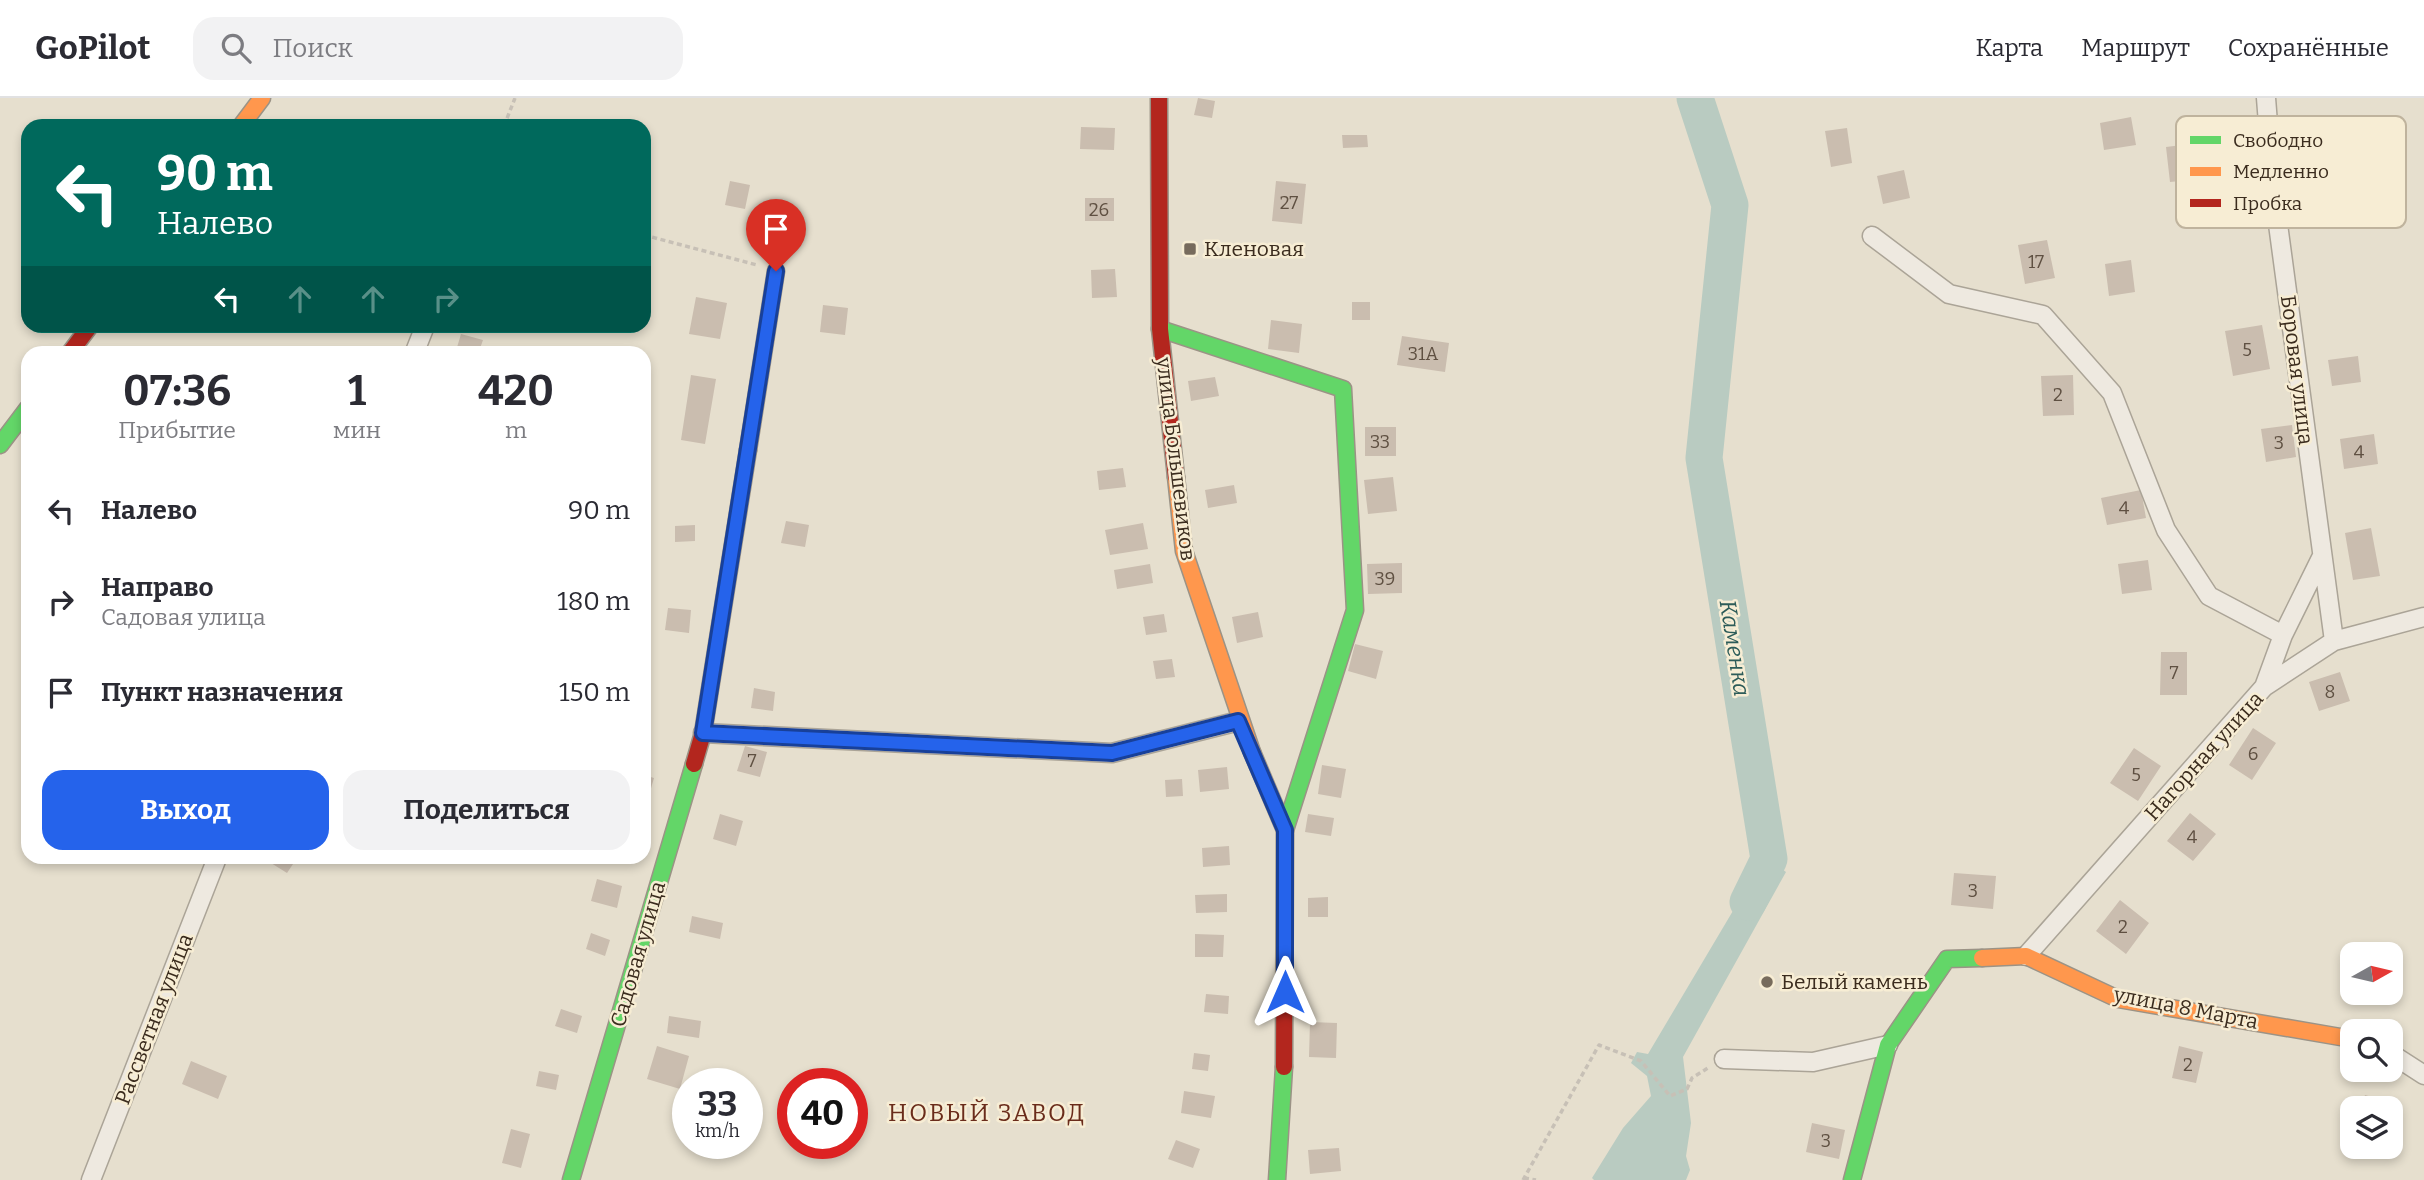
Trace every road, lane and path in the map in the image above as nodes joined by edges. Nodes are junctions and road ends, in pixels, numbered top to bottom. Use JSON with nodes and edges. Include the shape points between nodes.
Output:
{"nodes":[{"id":1,"x":262,"y":98,"type":"edge"},
{"id":2,"x":515,"y":98,"type":"edge"},
{"id":3,"x":1159,"y":98,"type":"edge"},
{"id":4,"x":2266,"y":98,"type":"edge"},
{"id":5,"x":2267,"y":116,"type":"edge"},
{"id":6,"x":246,"y":119,"type":"edge"},
{"id":7,"x":507,"y":119,"type":"edge"},
{"id":8,"x":2278,"y":228,"type":"edge"},
{"id":9,"x":1872,"y":236,"type":"dead end"},
{"id":10,"x":651,"y":237,"type":"edge"},
{"id":11,"x":776,"y":271,"type":"joint"},
{"id":12,"x":1160,"y":329,"type":"junction"},
{"id":13,"x":21,"y":417,"type":"edge"},
{"id":14,"x":0,"y":445,"type":"edge"},
{"id":15,"x":2322,"y":556,"type":"junction"},
{"id":16,"x":2424,"y":617,"type":"edge"},
{"id":17,"x":2283,"y":635,"type":"junction"},
{"id":18,"x":2334,"y":641,"type":"junction"},
{"id":19,"x":2264,"y":687,"type":"junction"},
{"id":20,"x":1238,"y":721,"type":"junction"},
{"id":21,"x":703,"y":733,"type":"junction"},
{"id":22,"x":1285,"y":830,"type":"junction"},
{"id":23,"x":215,"y":864,"type":"edge"},
{"id":24,"x":2026,"y":956,"type":"junction"},
{"id":25,"x":2340,"y":1036,"type":"edge"},
{"id":26,"x":1888,"y":1045,"type":"junction"},
{"id":27,"x":1724,"y":1059,"type":"dead end"},
{"id":28,"x":2403,"y":1061,"type":"edge"},
{"id":29,"x":2424,"y":1075,"type":"edge"},
{"id":30,"x":1692,"y":1078,"type":"dead end"},
{"id":31,"x":1523,"y":1179,"type":"edge"},
{"id":32,"x":91,"y":1180,"type":"edge"},
{"id":33,"x":571,"y":1180,"type":"edge"},
{"id":34,"x":1277,"y":1180,"type":"edge"},
{"id":35,"x":1536,"y":1180,"type":"edge"},
{"id":36,"x":1852,"y":1180,"type":"edge"}],
"edges":[{"from":1,"to":6,"type":"street"},
{"from":2,"to":7,"type":"path"},
{"from":3,"to":12,"type":"street","name":"улица Большевиков"},
{"from":4,"to":5,"type":"street","name":"Боровая улица"},
{"from":8,"to":15,"type":"street","name":"Боровая улица"},
{"from":9,"to":17,"type":"street","via":[[1949,294],[2043,315],[2112,393],[2166,530],[2209,596]]},
{"from":10,"to":11,"type":"path"},
{"from":11,"to":21,"type":"street","name":"Садовая улица"},
{"from":12,"to":20,"type":"street","name":"улица Большевиков","via":[[1184,551]]},
{"from":12,"to":22,"type":"street","via":[[1343,389],[1355,610]]},
{"from":13,"to":14,"type":"street"},
{"from":15,"to":17,"type":"street"},
{"from":15,"to":18,"type":"street","name":"Боровая улица"},
{"from":16,"to":18,"type":"street","name":"Нагорная улица"},
{"from":17,"to":19,"type":"street"},
{"from":18,"to":19,"type":"street","name":"Нагорная улица"},
{"from":19,"to":24,"type":"street","name":"Нагорная улица"},
{"from":20,"to":21,"type":"street","via":[[1112,753]]},
{"from":20,"to":22,"type":"street","name":"улица Большевиков"},
{"from":21,"to":33,"type":"street","name":"Садовая улица"},
{"from":22,"to":34,"type":"street","name":"улица Большевиков","via":[[1285,1046]]},
{"from":23,"to":32,"type":"street","name":"Рассветная улица"},
{"from":24,"to":25,"type":"street","name":"улица 8 Марта","via":[[2118,999]]},
{"from":24,"to":26,"type":"street","via":[[1947,959]]},
{"from":26,"to":27,"type":"street","via":[[1813,1062]]},
{"from":26,"to":36,"type":"street"},
{"from":28,"to":29,"type":"street"},
{"from":30,"to":31,"type":"path","via":[[1687,1089],[1670,1096],[1641,1062],[1599,1045]]},
{"from":31,"to":35,"type":"path"}]}
